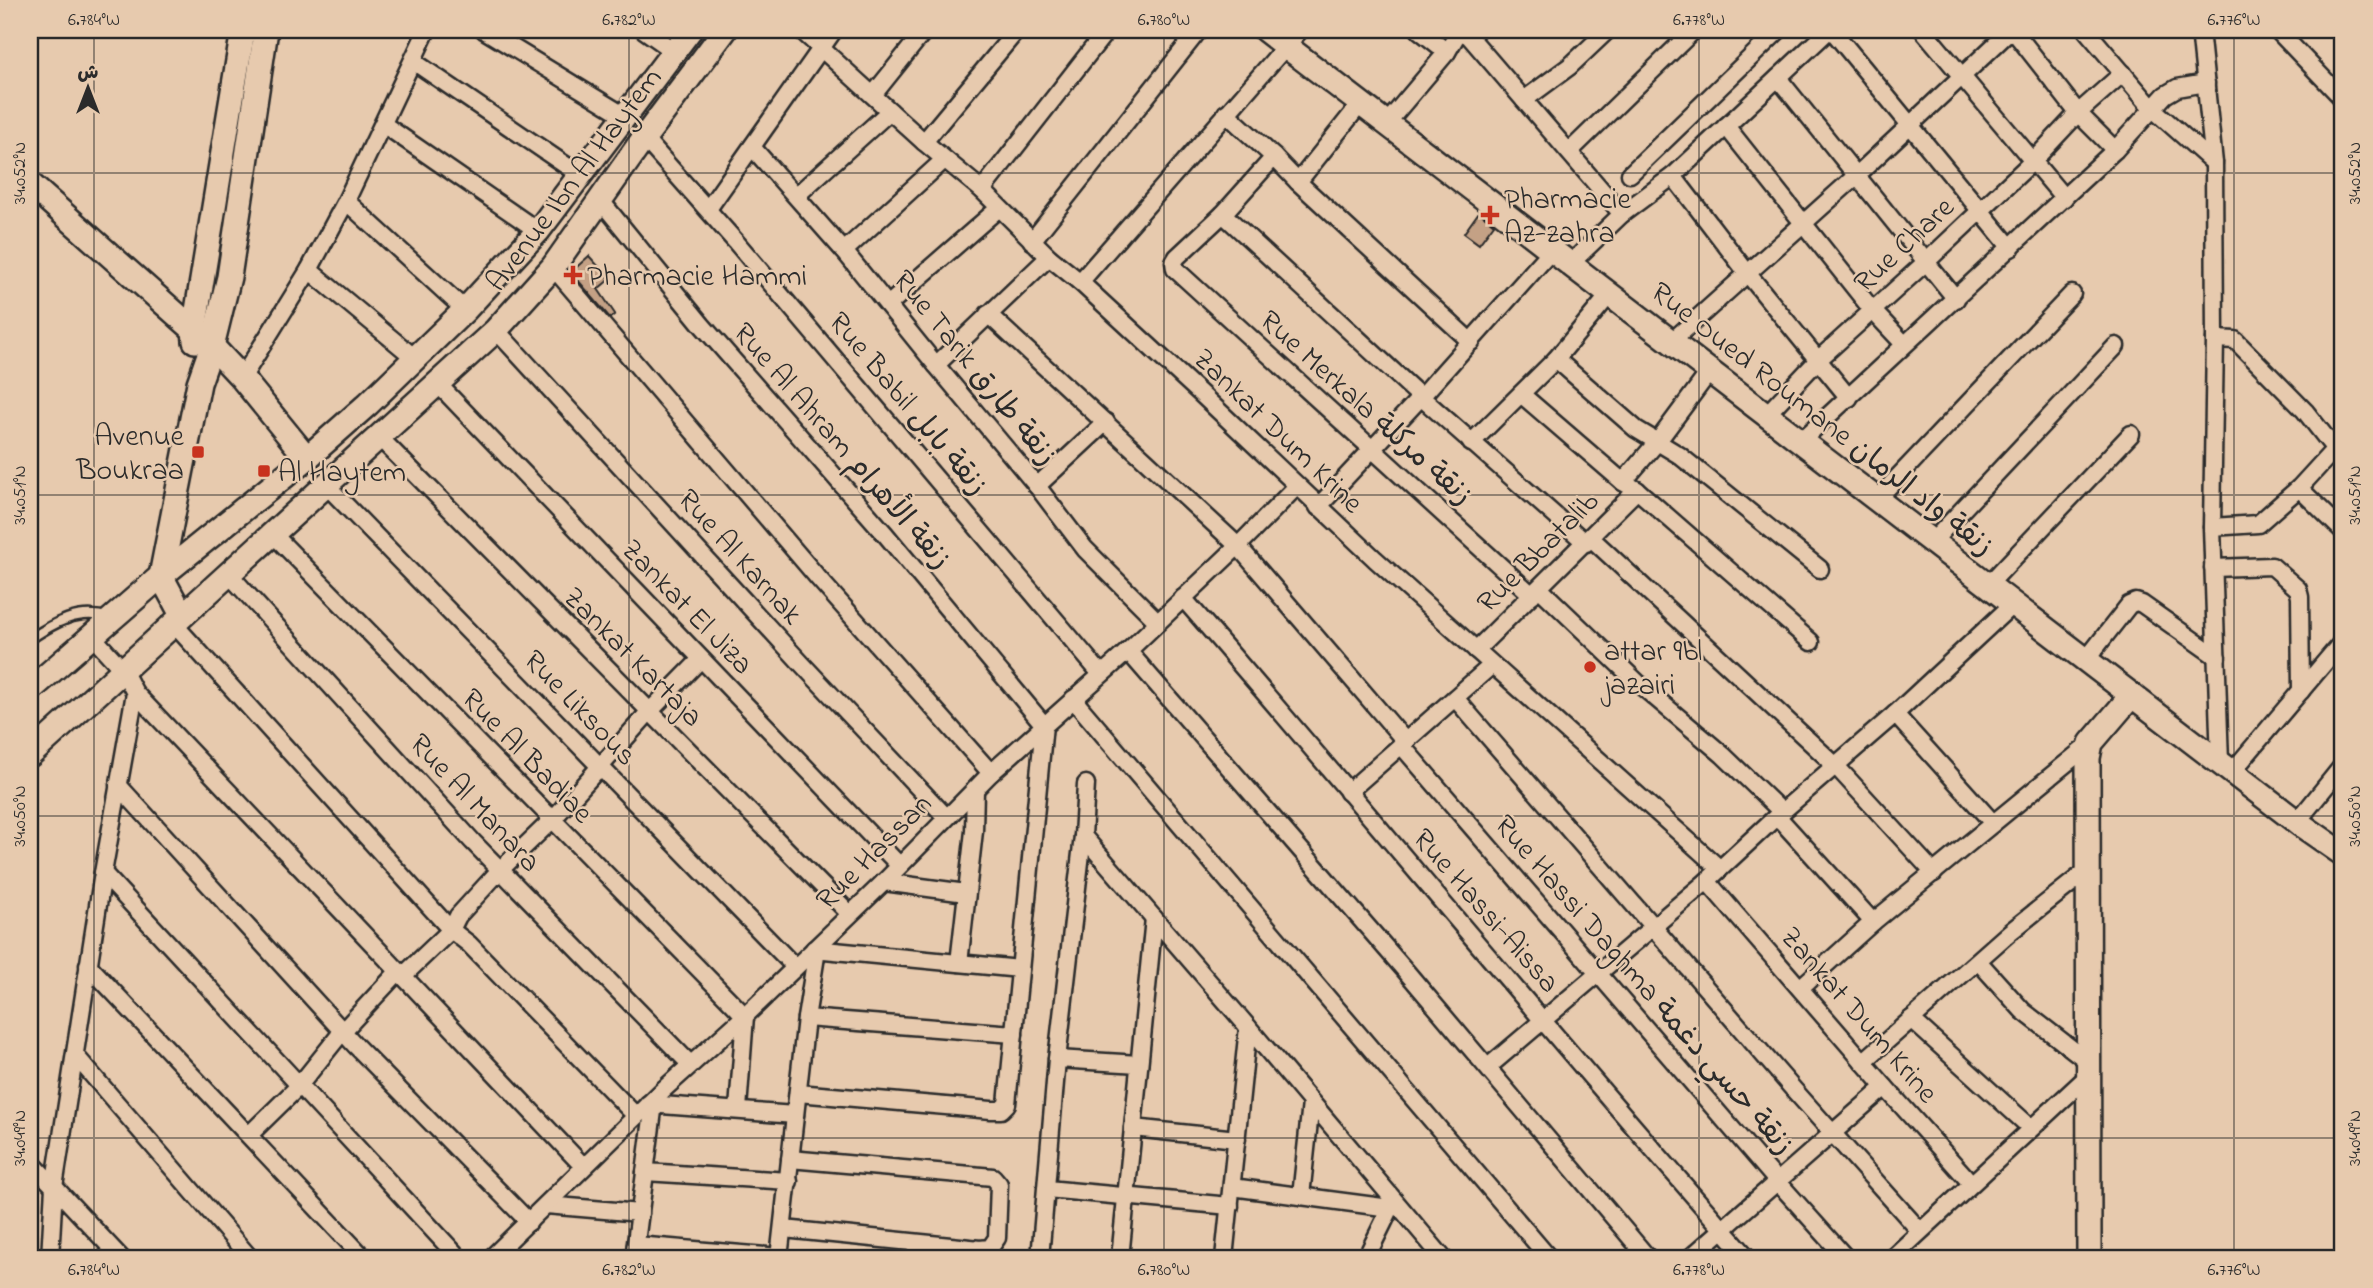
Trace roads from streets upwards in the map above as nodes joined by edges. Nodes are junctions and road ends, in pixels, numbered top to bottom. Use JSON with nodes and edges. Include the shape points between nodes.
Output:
{"nodes":[{"id":1,"x":243,"y":30,"type":"edge"},
{"id":2,"x":267,"y":30,"type":"edge"},
{"id":3,"x":427,"y":30,"type":"edge"},
{"id":4,"x":484,"y":30,"type":"edge"},
{"id":5,"x":644,"y":30,"type":"edge"},
{"id":6,"x":690,"y":30,"type":"edge"},
{"id":7,"x":725,"y":30,"type":"edge"},
{"id":8,"x":801,"y":30,"type":"edge"},
{"id":9,"x":834,"y":30,"type":"edge"},
{"id":10,"x":925,"y":30,"type":"edge"},
{"id":11,"x":1017,"y":30,"type":"edge"},
{"id":12,"x":1107,"y":30,"type":"edge"},
{"id":13,"x":1199,"y":30,"type":"edge"},
{"id":14,"x":1265,"y":30,"type":"edge"},
{"id":15,"x":1419,"y":30,"type":"edge"},
{"id":16,"x":1608,"y":30,"type":"edge"},
{"id":17,"x":1694,"y":30,"type":"edge"},
{"id":18,"x":1779,"y":30,"type":"edge"},
{"id":19,"x":1830,"y":30,"type":"edge"},
{"id":20,"x":1923,"y":30,"type":"edge"},
{"id":21,"x":2012,"y":30,"type":"edge"},
{"id":22,"x":2085,"y":30,"type":"edge"},
{"id":23,"x":2200,"y":30,"type":"edge"},
{"id":24,"x":2277,"y":30,"type":"edge"},
{"id":25,"x":1293,"y":38,"type":"edge"},
{"id":26,"x":821,"y":47,"type":"junction"},
{"id":27,"x":674,"y":51,"type":"junction"},
{"id":28,"x":1447,"y":52,"type":"junction"},
{"id":29,"x":413,"y":61,"type":"junction"},
{"id":30,"x":2123,"y":74,"type":"junction"},
{"id":31,"x":1962,"y":76,"type":"junction"},
{"id":32,"x":1777,"y":78,"type":"junction"},
{"id":33,"x":2206,"y":83,"type":"junction"},
{"id":34,"x":873,"y":95,"type":"junction"},
{"id":35,"x":2343,"y":99,"type":"edge"},
{"id":36,"x":1524,"y":100,"type":"junction"},
{"id":37,"x":1361,"y":103,"type":"junction"},
{"id":38,"x":2153,"y":110,"type":"junction"},
{"id":39,"x":890,"y":111,"type":"junction"},
{"id":40,"x":1226,"y":113,"type":"junction"},
{"id":41,"x":2078,"y":113,"type":"junction"},
{"id":42,"x":625,"y":116,"type":"junction"},
{"id":43,"x":1387,"y":123,"type":"junction"},
{"id":44,"x":383,"y":124,"type":"junction"},
{"id":45,"x":1908,"y":125,"type":"junction"},
{"id":46,"x":1726,"y":126,"type":"junction"},
{"id":47,"x":644,"y":138,"type":"junction"},
{"id":48,"x":924,"y":142,"type":"junction"},
{"id":49,"x":752,"y":147,"type":"junction"},
{"id":50,"x":2115,"y":150,"type":"junction"},
{"id":51,"x":1569,"y":152,"type":"junction"},
{"id":52,"x":1274,"y":157,"type":"junction"},
{"id":53,"x":944,"y":160,"type":"junction"},
{"id":54,"x":2033,"y":161,"type":"junction"},
{"id":55,"x":2214,"y":163,"type":"junction"},
{"id":56,"x":1630,"y":174,"type":"dead end"},
{"id":57,"x":580,"y":175,"type":"junction"},
{"id":58,"x":1673,"y":176,"type":"junction"},
{"id":59,"x":1856,"y":176,"type":"junction"},
{"id":60,"x":1297,"y":182,"type":"junction"},
{"id":61,"x":30,"y":184,"type":"edge"},
{"id":62,"x":982,"y":190,"type":"junction"},
{"id":63,"x":797,"y":195,"type":"junction"},
{"id":64,"x":2064,"y":198,"type":"junction"},
{"id":65,"x":346,"y":201,"type":"junction"},
{"id":66,"x":601,"y":201,"type":"junction"},
{"id":67,"x":999,"y":208,"type":"junction"},
{"id":68,"x":708,"y":209,"type":"junction"},
{"id":69,"x":1980,"y":211,"type":"junction"},
{"id":70,"x":1223,"y":214,"type":"junction"},
{"id":71,"x":1622,"y":214,"type":"junction"},
{"id":72,"x":1804,"y":222,"type":"junction"},
{"id":73,"x":538,"y":231,"type":"junction"},
{"id":74,"x":1032,"y":241,"type":"junction"},
{"id":75,"x":2011,"y":248,"type":"junction"},
{"id":76,"x":844,"y":251,"type":"junction"},
{"id":77,"x":1049,"y":257,"type":"junction"},
{"id":78,"x":1561,"y":257,"type":"junction"},
{"id":79,"x":1926,"y":262,"type":"junction"},
{"id":80,"x":553,"y":267,"type":"junction"},
{"id":81,"x":309,"y":270,"type":"junction"},
{"id":82,"x":1748,"y":274,"type":"junction"},
{"id":83,"x":1080,"y":282,"type":"junction"},
{"id":84,"x":1610,"y":294,"type":"junction"},
{"id":85,"x":2072,"y":294,"type":"dead end"},
{"id":86,"x":1956,"y":299,"type":"junction"},
{"id":87,"x":888,"y":305,"type":"junction"},
{"id":88,"x":465,"y":310,"type":"junction"},
{"id":89,"x":1873,"y":311,"type":"junction"},
{"id":90,"x":989,"y":314,"type":"junction"},
{"id":91,"x":194,"y":329,"type":"junction"},
{"id":92,"x":496,"y":330,"type":"junction"},
{"id":93,"x":2215,"y":339,"type":"junction"},
{"id":94,"x":1471,"y":342,"type":"junction"},
{"id":95,"x":1671,"y":342,"type":"junction"},
{"id":96,"x":1903,"y":344,"type":"junction"},
{"id":97,"x":212,"y":346,"type":"junction"},
{"id":98,"x":2116,"y":346,"type":"dead end"},
{"id":99,"x":416,"y":359,"type":"junction"},
{"id":100,"x":1556,"y":359,"type":"junction"},
{"id":101,"x":1819,"y":359,"type":"junction"},
{"id":102,"x":936,"y":365,"type":"junction"},
{"id":103,"x":1710,"y":372,"type":"junction"},
{"id":104,"x":242,"y":378,"type":"junction"},
{"id":105,"x":199,"y":383,"type":"junction"},
{"id":106,"x":438,"y":384,"type":"junction"},
{"id":107,"x":1521,"y":394,"type":"junction"},
{"id":108,"x":1421,"y":397,"type":"junction"},
{"id":109,"x":1849,"y":398,"type":"junction"},
{"id":110,"x":1766,"y":415,"type":"junction"},
{"id":111,"x":1106,"y":422,"type":"junction"},
{"id":112,"x":2131,"y":434,"type":"dead end"},
{"id":113,"x":378,"y":436,"type":"junction"},
{"id":114,"x":1658,"y":441,"type":"junction"},
{"id":115,"x":1801,"y":441,"type":"junction"},
{"id":116,"x":1471,"y":443,"type":"junction"},
{"id":117,"x":2339,"y":444,"type":"edge"},
{"id":118,"x":1372,"y":450,"type":"junction"},
{"id":119,"x":307,"y":458,"type":"junction"},
{"id":120,"x":327,"y":486,"type":"junction"},
{"id":121,"x":1037,"y":486,"type":"junction"},
{"id":122,"x":1297,"y":486,"type":"junction"},
{"id":123,"x":1630,"y":486,"type":"junction"},
{"id":124,"x":2299,"y":488,"type":"junction"},
{"id":125,"x":1877,"y":499,"type":"junction"},
{"id":126,"x":1318,"y":507,"type":"junction"},
{"id":127,"x":173,"y":511,"type":"junction"},
{"id":128,"x":2211,"y":527,"type":"junction"},
{"id":129,"x":217,"y":530,"type":"junction"},
{"id":130,"x":2343,"y":531,"type":"edge"},
{"id":131,"x":272,"y":533,"type":"junction"},
{"id":132,"x":1588,"y":540,"type":"junction"},
{"id":133,"x":1932,"y":541,"type":"junction"},
{"id":134,"x":1238,"y":546,"type":"junction"},
{"id":135,"x":2213,"y":568,"type":"junction"},
{"id":136,"x":1820,"y":569,"type":"dead end"},
{"id":137,"x":228,"y":573,"type":"junction"},
{"id":138,"x":161,"y":576,"type":"junction"},
{"id":139,"x":1988,"y":585,"type":"junction"},
{"id":140,"x":1536,"y":592,"type":"junction"},
{"id":141,"x":1183,"y":598,"type":"junction"},
{"id":142,"x":2013,"y":604,"type":"junction"},
{"id":143,"x":177,"y":620,"type":"junction"},
{"id":144,"x":1158,"y":622,"type":"junction"},
{"id":145,"x":92,"y":636,"type":"junction"},
{"id":146,"x":1811,"y":642,"type":"dead end"},
{"id":147,"x":2341,"y":647,"type":"edge"},
{"id":148,"x":1476,"y":650,"type":"junction"},
{"id":149,"x":1128,"y":651,"type":"junction"},
{"id":150,"x":2217,"y":657,"type":"junction"},
{"id":151,"x":701,"y":659,"type":"junction"},
{"id":152,"x":2086,"y":660,"type":"junction"},
{"id":153,"x":1492,"y":665,"type":"junction"},
{"id":154,"x":123,"y":670,"type":"junction"},
{"id":155,"x":1101,"y":674,"type":"junction"},
{"id":156,"x":30,"y":690,"type":"edge"},
{"id":157,"x":2301,"y":691,"type":"junction"},
{"id":158,"x":135,"y":693,"type":"junction"},
{"id":159,"x":2132,"y":695,"type":"junction"},
{"id":160,"x":1455,"y":698,"type":"junction"},
{"id":161,"x":1073,"y":699,"type":"junction"},
{"id":162,"x":649,"y":712,"type":"junction"},
{"id":163,"x":1895,"y":714,"type":"junction"},
{"id":164,"x":1044,"y":725,"type":"junction"},
{"id":165,"x":2091,"y":743,"type":"junction"},
{"id":166,"x":1404,"y":744,"type":"junction"},
{"id":167,"x":30,"y":755,"type":"edge"},
{"id":168,"x":2343,"y":765,"type":"edge"},
{"id":169,"x":599,"y":766,"type":"junction"},
{"id":170,"x":1836,"y":766,"type":"junction"},
{"id":171,"x":2226,"y":767,"type":"junction"},
{"id":172,"x":991,"y":773,"type":"junction"},
{"id":173,"x":1086,"y":784,"type":"dead end"},
{"id":174,"x":118,"y":785,"type":"junction"},
{"id":175,"x":975,"y":790,"type":"junction"},
{"id":176,"x":1348,"y":792,"type":"junction"},
{"id":177,"x":1779,"y":814,"type":"junction"},
{"id":178,"x":946,"y":817,"type":"junction"},
{"id":179,"x":553,"y":819,"type":"junction"},
{"id":180,"x":2297,"y":822,"type":"junction"},
{"id":181,"x":1993,"y":823,"type":"junction"},
{"id":182,"x":1083,"y":836,"type":"junction"},
{"id":183,"x":2343,"y":854,"type":"edge"},
{"id":184,"x":899,"y":865,"type":"junction"},
{"id":185,"x":1720,"y":869,"type":"junction"},
{"id":186,"x":2089,"y":869,"type":"junction"},
{"id":187,"x":500,"y":870,"type":"junction"},
{"id":188,"x":103,"y":873,"type":"junction"},
{"id":189,"x":1934,"y":873,"type":"junction"},
{"id":190,"x":1707,"y":881,"type":"junction"},
{"id":191,"x":884,"y":882,"type":"junction"},
{"id":192,"x":966,"y":892,"type":"junction"},
{"id":193,"x":850,"y":914,"type":"junction"},
{"id":194,"x":1154,"y":918,"type":"junction"},
{"id":195,"x":1873,"y":922,"type":"junction"},
{"id":196,"x":1654,"y":926,"type":"junction"},
{"id":197,"x":452,"y":930,"type":"junction"},
{"id":198,"x":815,"y":950,"type":"junction"},
{"id":199,"x":1978,"y":961,"type":"junction"},
{"id":200,"x":959,"y":963,"type":"junction"},
{"id":201,"x":88,"y":965,"type":"junction"},
{"id":202,"x":794,"y":967,"type":"junction"},
{"id":203,"x":1020,"y":969,"type":"junction"},
{"id":204,"x":398,"y":972,"type":"junction"},
{"id":205,"x":1598,"y":974,"type":"junction"},
{"id":206,"x":1800,"y":988,"type":"junction"},
{"id":207,"x":745,"y":1016,"type":"junction"},
{"id":208,"x":806,"y":1018,"type":"junction"},
{"id":209,"x":1911,"y":1018,"type":"junction"},
{"id":210,"x":1544,"y":1020,"type":"junction"},
{"id":211,"x":1248,"y":1027,"type":"junction"},
{"id":212,"x":342,"y":1032,"type":"junction"},
{"id":213,"x":1014,"y":1034,"type":"junction"},
{"id":214,"x":75,"y":1055,"type":"junction"},
{"id":215,"x":1057,"y":1059,"type":"junction"},
{"id":216,"x":1863,"y":1062,"type":"junction"},
{"id":217,"x":1139,"y":1064,"type":"junction"},
{"id":218,"x":690,"y":1065,"type":"junction"},
{"id":219,"x":1488,"y":1067,"type":"junction"},
{"id":220,"x":2089,"y":1069,"type":"junction"},
{"id":221,"x":298,"y":1087,"type":"junction"},
{"id":222,"x":1885,"y":1087,"type":"junction"},
{"id":223,"x":798,"y":1093,"type":"junction"},
{"id":224,"x":1311,"y":1103,"type":"junction"},
{"id":225,"x":651,"y":1104,"type":"junction"},
{"id":226,"x":738,"y":1110,"type":"junction"},
{"id":227,"x":795,"y":1115,"type":"junction"},
{"id":228,"x":636,"y":1116,"type":"junction"},
{"id":229,"x":1133,"y":1128,"type":"junction"},
{"id":230,"x":2031,"y":1128,"type":"junction"},
{"id":231,"x":1833,"y":1133,"type":"junction"},
{"id":232,"x":249,"y":1135,"type":"junction"},
{"id":233,"x":1237,"y":1139,"type":"junction"},
{"id":234,"x":790,"y":1159,"type":"junction"},
{"id":235,"x":30,"y":1161,"type":"edge"},
{"id":236,"x":583,"y":1166,"type":"junction"},
{"id":237,"x":645,"y":1172,"type":"junction"},
{"id":238,"x":789,"y":1181,"type":"junction"},
{"id":239,"x":1777,"y":1181,"type":"junction"},
{"id":240,"x":1971,"y":1183,"type":"junction"},
{"id":241,"x":54,"y":1187,"type":"junction"},
{"id":242,"x":1232,"y":1187,"type":"junction"},
{"id":243,"x":1046,"y":1189,"type":"junction"},
{"id":244,"x":1127,"y":1194,"type":"junction"},
{"id":245,"x":1301,"y":1196,"type":"junction"},
{"id":246,"x":1392,"y":1204,"type":"junction"},
{"id":247,"x":546,"y":1205,"type":"junction"},
{"id":248,"x":1230,"y":1206,"type":"junction"},
{"id":249,"x":640,"y":1213,"type":"junction"},
{"id":250,"x":529,"y":1222,"type":"junction"},
{"id":251,"x":784,"y":1229,"type":"junction"},
{"id":252,"x":1723,"y":1230,"type":"junction"},
{"id":253,"x":1920,"y":1231,"type":"junction"},
{"id":254,"x":635,"y":1252,"type":"edge"},
{"id":255,"x":50,"y":1258,"type":"edge"},
{"id":256,"x":121,"y":1258,"type":"edge"},
{"id":257,"x":250,"y":1258,"type":"edge"},
{"id":258,"x":364,"y":1258,"type":"edge"},
{"id":259,"x":459,"y":1258,"type":"edge"},
{"id":260,"x":491,"y":1258,"type":"edge"},
{"id":261,"x":779,"y":1258,"type":"edge"},
{"id":262,"x":1040,"y":1258,"type":"edge"},
{"id":263,"x":1121,"y":1258,"type":"edge"},
{"id":264,"x":1224,"y":1258,"type":"edge"},
{"id":265,"x":1366,"y":1258,"type":"edge"},
{"id":266,"x":1443,"y":1258,"type":"edge"},
{"id":267,"x":1549,"y":1258,"type":"edge"},
{"id":268,"x":1648,"y":1258,"type":"edge"},
{"id":269,"x":1690,"y":1258,"type":"edge"},
{"id":270,"x":1748,"y":1258,"type":"edge"},
{"id":271,"x":1846,"y":1258,"type":"edge"},
{"id":272,"x":1892,"y":1258,"type":"edge"},
{"id":273,"x":2089,"y":1258,"type":"edge"}],
"edges":[{"from":1,"to":91,"type":"street"},
{"from":2,"to":97,"type":"street","via":[[229,277]]},
{"from":3,"to":29,"type":"street"},
{"from":4,"to":42,"type":"street"},
{"from":5,"to":27,"type":"street"},
{"from":6,"to":27,"type":"street","name":"Avenue Ibn Al Haytem"},
{"from":7,"to":47,"type":"street","name":"Avenue Ibn Al Haytem"},
{"from":8,"to":26,"type":"street","name":"Zankat Dum Krine"},
{"from":9,"to":26,"type":"street"},
{"from":10,"to":34,"type":"street"},
{"from":11,"to":48,"type":"street"},
{"from":12,"to":62,"type":"street"},
{"from":13,"to":74,"type":"street"},
{"from":14,"to":25,"type":"street","name":"Rue Oued Roumane زنقة واد الرمان"},
{"from":15,"to":28,"type":"street"},
{"from":16,"to":36,"type":"street"},
{"from":17,"to":51,"type":"street"},
{"from":18,"to":56,"type":"street"},
{"from":19,"to":32,"type":"street"},
{"from":19,"to":45,"type":"street"},
{"from":20,"to":31,"type":"street"},
{"from":21,"to":31,"type":"street"},
{"from":21,"to":41,"type":"street"},
{"from":22,"to":30,"type":"street"},
{"from":23,"to":33,"type":"street"},
{"from":24,"to":35,"type":"street"},
{"from":25,"to":37,"type":"street","name":"Rue Oued Roumane زنقة واد الرمان"},
{"from":25,"to":40,"type":"street"},
{"from":26,"to":34,"type":"street","name":"Zankat Dum Krine"},
{"from":26,"to":49,"type":"street"},
{"from":27,"to":42,"type":"street","name":"Avenue Ibn Al Haytem"},
{"from":28,"to":36,"type":"street","via":[[1459,33],[1466,33]]},
{"from":28,"to":43,"type":"street"},
{"from":29,"to":44,"type":"street"},
{"from":29,"to":57,"type":"street"},
{"from":30,"to":38,"type":"street"},
{"from":30,"to":41,"type":"street","name":"Rue Chare"},
{"from":31,"to":45,"type":"street"},
{"from":31,"to":54,"type":"street"},
{"from":32,"to":46,"type":"street"},
{"from":32,"to":59,"type":"street"},
{"from":33,"to":38,"type":"street","via":[[2177,88]]},
{"from":33,"to":55,"type":"street"},
{"from":34,"to":39,"type":"street","name":"Zankat Dum Krine"},
{"from":36,"to":51,"type":"street"},
{"from":37,"to":43,"type":"street","name":"Rue Oued Roumane زنقة واد الرمان"},
{"from":37,"to":60,"type":"street"},
{"from":38,"to":50,"type":"street"},
{"from":38,"to":55,"type":"street"},
{"from":39,"to":48,"type":"street","name":"Zankat Dum Krine"},
{"from":39,"to":63,"type":"street"},
{"from":40,"to":52,"type":"street"},
{"from":40,"to":83,"type":"street"},
{"from":41,"to":50,"type":"street"},
{"from":41,"to":54,"type":"street","name":"Rue Chare"},
{"from":42,"to":57,"type":"street","name":"Avenue Ibn Al Haytem"},
{"from":43,"to":78,"type":"street","name":"Rue Oued Roumane زنقة واد الرمان"},
{"from":44,"to":65,"type":"street"},
{"from":44,"to":73,"type":"street"},
{"from":45,"to":59,"type":"street"},
{"from":45,"to":69,"type":"street"},
{"from":46,"to":58,"type":"street"},
{"from":46,"to":72,"type":"street"},
{"from":47,"to":66,"type":"street","name":"Avenue Ibn Al Haytem"},
{"from":47,"to":68,"type":"street","name":"Rue Babil زنقة بابل"},
{"from":48,"to":53,"type":"street","name":"Zankat Dum Krine"},
{"from":49,"to":63,"type":"street","name":"Rue Tarik زنقة طارق"},
{"from":49,"to":68,"type":"street"},
{"from":50,"to":64,"type":"street"},
{"from":51,"to":71,"type":"street"},
{"from":52,"to":60,"type":"street"},
{"from":52,"to":70,"type":"street"},
{"from":53,"to":62,"type":"street","name":"Zankat Dum Krine"},
{"from":53,"to":76,"type":"street"},
{"from":54,"to":64,"type":"street"},
{"from":54,"to":69,"type":"street","name":"Rue Chare"},
{"from":55,"to":93,"type":"street"},
{"from":57,"to":73,"type":"street","name":"Avenue Ibn Al Haytem"},
{"from":58,"to":71,"type":"street"},
{"from":58,"to":82,"type":"street"},
{"from":59,"to":72,"type":"street"},
{"from":59,"to":79,"type":"street"},
{"from":60,"to":94,"type":"street"},
{"from":61,"to":91,"type":"street"},
{"from":62,"to":67,"type":"street","name":"Zankat Dum Krine"},
{"from":63,"to":76,"type":"street","name":"Rue Tarik زنقة طارق"},
{"from":64,"to":75,"type":"street"},
{"from":65,"to":81,"type":"street"},
{"from":65,"to":88,"type":"street"},
{"from":66,"to":80,"type":"street","name":"Avenue Ibn Al Haytem"},
{"from":66,"to":164,"type":"street","name":"Rue Al Ahram زنقة الأهرام"},
{"from":67,"to":74,"type":"street","name":"Zankat Dum Krine"},
{"from":67,"to":87,"type":"street"},
{"from":68,"to":155,"type":"street","name":"Rue Babil زنقة بابل"},
{"from":69,"to":75,"type":"street"},
{"from":69,"to":79,"type":"street","name":"Rue Chare"},
{"from":70,"to":108,"type":"street"},
{"from":70,"to":118,"type":"street","name":"Rue Merkala زنقة مركلة","via":[[1174,265]]},
{"from":71,"to":78,"type":"street"},
{"from":72,"to":82,"type":"street"},
{"from":72,"to":89,"type":"street"},
{"from":73,"to":88,"type":"street","name":"Avenue Ibn Al Haytem"},
{"from":74,"to":77,"type":"street","name":"Zankat Dum Krine"},
{"from":75,"to":86,"type":"street"},
{"from":76,"to":87,"type":"street","name":"Rue Tarik زنقة طارق"},
{"from":77,"to":83,"type":"street","name":"Zankat Dum Krine"},
{"from":77,"to":90,"type":"street"},
{"from":78,"to":84,"type":"street","name":"Rue Oued Roumane زنقة واد الرمان"},
{"from":78,"to":94,"type":"street"},
{"from":79,"to":86,"type":"street"},
{"from":79,"to":89,"type":"street","name":"Rue Chare"},
{"from":80,"to":92,"type":"street","name":"Avenue Ibn Al Haytem"},
{"from":80,"to":172,"type":"street"},
{"from":81,"to":99,"type":"street"},
{"from":81,"to":104,"type":"street"},
{"from":82,"to":95,"type":"street"},
{"from":82,"to":101,"type":"street"},
{"from":83,"to":122,"type":"street","name":"Zankat Dum Krine"},
{"from":84,"to":95,"type":"street","name":"Rue Oued Roumane زنقة واد الرمان"},
{"from":84,"to":100,"type":"street"},
{"from":85,"to":125,"type":"street"},
{"from":86,"to":96,"type":"street"},
{"from":87,"to":102,"type":"street","name":"Rue Tarik زنقة طارق"},
{"from":88,"to":99,"type":"street","name":"Avenue Ibn Al Haytem"},
{"from":89,"to":96,"type":"street"},
{"from":89,"to":101,"type":"street","name":"Rue Chare"},
{"from":90,"to":102,"type":"street"},
{"from":90,"to":111,"type":"street","name":"Rue Hassi Daghma زنقة حسي دغمة"},
{"from":91,"to":97,"type":"street"},
{"from":91,"to":105,"type":"street"},
{"from":92,"to":106,"type":"street","name":"Avenue Ibn Al Haytem"},
{"from":92,"to":178,"type":"street","name":"Rue Al Karnak"},
{"from":93,"to":117,"type":"street","via":[[2235,340]]},
{"from":93,"to":128,"type":"street"},
{"from":94,"to":108,"type":"street"},
{"from":95,"to":103,"type":"street","name":"Rue Oued Roumane زنقة واد الرمان"},
{"from":96,"to":109,"type":"street"},
{"from":97,"to":104,"type":"street"},
{"from":97,"to":105,"type":"street"},
{"from":98,"to":133,"type":"street"},
{"from":99,"to":119,"type":"street","name":"Avenue Ibn Al Haytem"},
{"from":100,"to":107,"type":"street"},
{"from":100,"to":114,"type":"street","via":[[1636,429]]},
{"from":101,"to":109,"type":"street"},
{"from":101,"to":110,"type":"street","name":"Rue Chare"},
{"from":102,"to":121,"type":"street","name":"Rue Tarik زنقة طارق"},
{"from":103,"to":110,"type":"street","name":"Rue Oued Roumane زنقة واد الرمان"},
{"from":103,"to":114,"type":"street","name":"Rue Bbatalib"},
{"from":104,"to":119,"type":"street"},
{"from":105,"to":127,"type":"street"},
{"from":106,"to":113,"type":"street","name":"Avenue Ibn Al Haytem"},
{"from":106,"to":151,"type":"street","name":"Zankat El Jiza"},
{"from":107,"to":116,"type":"street"},
{"from":107,"to":123,"type":"street"},
{"from":108,"to":116,"type":"street"},
{"from":108,"to":118,"type":"street"},
{"from":109,"to":115,"type":"street"},
{"from":110,"to":115,"type":"street","name":"Rue Oued Roumane زنقة واد الرمان"},
{"from":111,"to":121,"type":"street"},
{"from":111,"to":134,"type":"street","name":"Rue Hassi Daghma زنقة حسي دغمة"},
{"from":112,"to":139,"type":"street"},
{"from":113,"to":120,"type":"street","name":"Avenue Ibn Al Haytem"},
{"from":113,"to":162,"type":"street","name":"Zankat Kartaja"},
{"from":114,"to":123,"type":"street","name":"Rue Bbatalib"},
{"from":114,"to":136,"type":"street"},
{"from":115,"to":125,"type":"street","name":"Rue Oued Roumane زنقة واد الرمان"},
{"from":116,"to":132,"type":"street"},
{"from":117,"to":124,"type":"street"},
{"from":118,"to":126,"type":"street"},
{"from":118,"to":140,"type":"street","name":"Rue Merkala زنقة مركلة"},
{"from":119,"to":129,"type":"street","name":"Avenue Ibn Al Haytem"},
{"from":120,"to":131,"type":"street","name":"Avenue Ibn Al Haytem"},
{"from":120,"to":169,"type":"street","name":"Rue Liksous"},
{"from":121,"to":144,"type":"street","name":"Rue Tarik زنقة طارق","via":[[1085,549]]},
{"from":122,"to":126,"type":"street","name":"Zankat Dum Krine"},
{"from":122,"to":134,"type":"street","name":"Rue Hassan"},
{"from":123,"to":132,"type":"street","name":"Rue Bbatalib"},
{"from":123,"to":146,"type":"street"},
{"from":124,"to":128,"type":"street","via":[[2258,524]]},
{"from":124,"to":130,"type":"street"},
{"from":125,"to":133,"type":"street","name":"Rue Oued Roumane زنقة واد الرمان"},
{"from":126,"to":148,"type":"street","name":"Zankat Dum Krine"},
{"from":127,"to":129,"type":"street","via":[[198,529]]},
{"from":127,"to":138,"type":"street"},
{"from":128,"to":135,"type":"street"},
{"from":129,"to":138,"type":"street","name":"Avenue Ibn Al Haytem"},
{"from":131,"to":137,"type":"street","name":"Avenue Ibn Al Haytem"},
{"from":131,"to":179,"type":"street","name":"Rue Al Badiae"},
{"from":132,"to":140,"type":"street","name":"Rue Bbatalib"},
{"from":132,"to":170,"type":"street"},
{"from":133,"to":139,"type":"street","name":"Rue Oued Roumane زنقة واد الرمان"},
{"from":134,"to":141,"type":"street","name":"Rue Hassan"},
{"from":134,"to":166,"type":"street","name":"Rue Hassi Daghma زنقة حسي دغمة"},
{"from":135,"to":150,"type":"street"},
{"from":135,"to":157,"type":"street","via":[[2272,566],[2298,589]]},
{"from":137,"to":143,"type":"street","name":"Avenue Ibn Al Haytem"},
{"from":137,"to":187,"type":"street","name":"Rue Al Manara"},
{"from":138,"to":143,"type":"street"},
{"from":138,"to":145,"type":"street","name":"Avenue Ibn Al Haytem"},
{"from":139,"to":142,"type":"street","name":"Rue Oued Roumane زنقة واد الرمان"},
{"from":140,"to":148,"type":"street","name":"Rue Bbatalib"},
{"from":140,"to":177,"type":"street","name":"Rue Merkala زنقة مركلة","via":[[1723,755]]},
{"from":141,"to":144,"type":"street","name":"Rue Hassan"},
{"from":141,"to":176,"type":"street","name":"Rue Hassi-Aissa"},
{"from":142,"to":152,"type":"street","name":"Rue Oued Roumane زنقة واد الرمان"},
{"from":142,"to":163,"type":"street"},
{"from":143,"to":154,"type":"street","name":"Avenue Ibn Al Haytem"},
{"from":143,"to":197,"type":"street"},
{"from":144,"to":149,"type":"street","name":"Rue Hassan"},
{"from":145,"to":154,"type":"street"},
{"from":145,"to":156,"type":"street","name":"Avenue Ibn Al Haytem"},
{"from":147,"to":157,"type":"street"},
{"from":148,"to":153,"type":"street","name":"Zankat Dum Krine"},
{"from":149,"to":155,"type":"street","name":"Rue Hassan"},
{"from":149,"to":219,"type":"street"},
{"from":150,"to":152,"type":"street","via":[[2136,602]]},
{"from":150,"to":171,"type":"street"},
{"from":151,"to":162,"type":"street"},
{"from":151,"to":184,"type":"street","name":"Zankat El Jiza"},
{"from":152,"to":159,"type":"street","name":"Rue Oued Roumane زنقة واد الرمان"},
{"from":153,"to":160,"type":"street"},
{"from":153,"to":185,"type":"street","name":"Zankat Dum Krine"},
{"from":154,"to":158,"type":"street"},
{"from":154,"to":167,"type":"street","name":"Avenue Ibn Al Haytem"},
{"from":155,"to":161,"type":"street","name":"Rue Hassan"},
{"from":157,"to":171,"type":"street"},
{"from":158,"to":174,"type":"street"},
{"from":158,"to":204,"type":"street"},
{"from":159,"to":165,"type":"street"},
{"from":159,"to":171,"type":"street","name":"Rue Oued Roumane زنقة واد الرمان"},
{"from":160,"to":166,"type":"street"},
{"from":160,"to":196,"type":"street"},
{"from":161,"to":164,"type":"street","name":"Rue Hassan"},
{"from":161,"to":267,"type":"street"},
{"from":162,"to":169,"type":"street"},
{"from":162,"to":193,"type":"street","name":"Zankat Kartaja"},
{"from":163,"to":170,"type":"street"},
{"from":163,"to":181,"type":"street"},
{"from":164,"to":172,"type":"street","name":"Rue Hassan"},
{"from":164,"to":203,"type":"street"},
{"from":165,"to":181,"type":"street"},
{"from":165,"to":186,"type":"street"},
{"from":166,"to":176,"type":"street"},
{"from":166,"to":205,"type":"street","name":"Rue Hassi Daghma زنقة حسي دغمة"},
{"from":168,"to":180,"type":"street"},
{"from":169,"to":179,"type":"street"},
{"from":169,"to":202,"type":"street","name":"Rue Liksous"},
{"from":170,"to":177,"type":"street"},
{"from":170,"to":189,"type":"street"},
{"from":171,"to":180,"type":"street","name":"Rue Oued Roumane زنقة واد الرمان"},
{"from":172,"to":175,"type":"street","name":"Rue Hassan"},
{"from":173,"to":182,"type":"street"},
{"from":174,"to":188,"type":"street"},
{"from":174,"to":212,"type":"street"},
{"from":175,"to":178,"type":"street","name":"Rue Hassan"},
{"from":175,"to":192,"type":"street"},
{"from":176,"to":210,"type":"street","name":"Rue Hassi-Aissa"},
{"from":177,"to":185,"type":"street"},
{"from":177,"to":195,"type":"street","name":"Rue Merkala زنقة مركلة"},
{"from":178,"to":184,"type":"street","name":"Rue Hassan"},
{"from":179,"to":187,"type":"street"},
{"from":179,"to":207,"type":"street","name":"Rue Al Badiae"},
{"from":180,"to":183,"type":"street","name":"Rue Oued Roumane زنقة واد الرمان"},
{"from":181,"to":189,"type":"street"},
{"from":182,"to":194,"type":"street"},
{"from":182,"to":215,"type":"street"},
{"from":184,"to":191,"type":"street","name":"Rue Hassan"},
{"from":185,"to":190,"type":"street"},
{"from":186,"to":199,"type":"street"},
{"from":186,"to":220,"type":"street"},
{"from":187,"to":197,"type":"street","via":[[458,916]]},
{"from":187,"to":218,"type":"street","name":"Rue Al Manara"},
{"from":188,"to":201,"type":"street"},
{"from":188,"to":221,"type":"street"},
{"from":189,"to":195,"type":"street"},
{"from":190,"to":196,"type":"street"},
{"from":190,"to":206,"type":"street","name":"Zankat Dum Krine"},
{"from":191,"to":192,"type":"street"},
{"from":191,"to":193,"type":"street","name":"Rue Hassan"},
{"from":192,"to":200,"type":"street"},
{"from":193,"to":198,"type":"street","name":"Rue Hassan"},
{"from":194,"to":211,"type":"street"},
{"from":194,"to":217,"type":"street"},
{"from":195,"to":206,"type":"street"},
{"from":196,"to":205,"type":"street"},
{"from":196,"to":231,"type":"street"},
{"from":197,"to":204,"type":"street","via":[[407,972]]},
{"from":197,"to":228,"type":"street"},
{"from":198,"to":200,"type":"street"},
{"from":198,"to":202,"type":"street","name":"Rue Hassan"},
{"from":198,"to":208,"type":"street"},
{"from":199,"to":209,"type":"street"},
{"from":199,"to":220,"type":"street","via":[[2023,1011]]},
{"from":200,"to":203,"type":"street"},
{"from":201,"to":214,"type":"street"},
{"from":201,"to":232,"type":"street"},
{"from":202,"to":207,"type":"street","name":"Rue Hassan"},
{"from":203,"to":213,"type":"street"},
{"from":204,"to":212,"type":"street"},
{"from":204,"to":236,"type":"street"},
{"from":205,"to":210,"type":"street"},
{"from":205,"to":239,"type":"street","name":"Rue Hassi Daghma زنقة حسي دغمة"},
{"from":206,"to":216,"type":"street","name":"Zankat Dum Krine"},
{"from":207,"to":218,"type":"street","name":"Rue Hassan"},
{"from":207,"to":226,"type":"street"},
{"from":208,"to":213,"type":"street"},
{"from":208,"to":223,"type":"street"},
{"from":209,"to":216,"type":"street"},
{"from":209,"to":230,"type":"street"},
{"from":210,"to":219,"type":"street"},
{"from":210,"to":252,"type":"street","name":"Rue Hassi-Aissa"},
{"from":211,"to":224,"type":"street"},
{"from":211,"to":233,"type":"street"},
{"from":212,"to":221,"type":"street"},
{"from":212,"to":250,"type":"street"},
{"from":213,"to":223,"type":"street","via":[[1009,1099],[1001,1110]]},
{"from":214,"to":241,"type":"street"},
{"from":214,"to":257,"type":"street"},
{"from":215,"to":217,"type":"street"},
{"from":215,"to":243,"type":"street"},
{"from":216,"to":222,"type":"street","name":"Zankat Dum Krine"},
{"from":217,"to":229,"type":"street"},
{"from":218,"to":225,"type":"street","name":"Rue Hassan"},
{"from":219,"to":268,"type":"street"},
{"from":220,"to":230,"type":"street"},
{"from":220,"to":273,"type":"street"},
{"from":221,"to":232,"type":"street"},
{"from":221,"to":259,"type":"street"},
{"from":222,"to":231,"type":"street"},
{"from":222,"to":240,"type":"street","name":"Zankat Dum Krine"},
{"from":223,"to":227,"type":"street"},
{"from":224,"to":245,"type":"street"},
{"from":224,"to":246,"type":"street"},
{"from":225,"to":226,"type":"street"},
{"from":225,"to":228,"type":"street","name":"Rue Hassan"},
{"from":225,"to":237,"type":"street"},
{"from":226,"to":227,"type":"street"},
{"from":227,"to":234,"type":"street"},
{"from":228,"to":236,"type":"street","name":"Rue Hassan"},
{"from":229,"to":233,"type":"street"},
{"from":229,"to":244,"type":"street"},
{"from":230,"to":240,"type":"street"},
{"from":231,"to":239,"type":"street"},
{"from":231,"to":253,"type":"street"},
{"from":232,"to":258,"type":"street"},
{"from":233,"to":242,"type":"street"},
{"from":234,"to":238,"type":"street"},
{"from":234,"to":251,"type":"street","via":[[993,1177],[999,1184],[996,1238],[990,1248],[980,1249]]},
{"from":235,"to":241,"type":"street"},
{"from":236,"to":247,"type":"street","name":"Rue Hassan"},
{"from":237,"to":238,"type":"street"},
{"from":237,"to":249,"type":"street"},
{"from":238,"to":251,"type":"street"},
{"from":239,"to":252,"type":"street"},
{"from":239,"to":271,"type":"street","name":"Rue Hassi Daghma زنقة حسي دغمة"},
{"from":240,"to":253,"type":"street"},
{"from":241,"to":255,"type":"street"},
{"from":241,"to":256,"type":"street"},
{"from":242,"to":245,"type":"street"},
{"from":242,"to":248,"type":"street"},
{"from":243,"to":244,"type":"street"},
{"from":243,"to":262,"type":"street"},
{"from":244,"to":248,"type":"street"},
{"from":244,"to":263,"type":"street"},
{"from":245,"to":246,"type":"street"},
{"from":246,"to":265,"type":"street"},
{"from":246,"to":266,"type":"street"},
{"from":247,"to":249,"type":"street"},
{"from":247,"to":250,"type":"street","name":"Rue Hassan"},
{"from":248,"to":264,"type":"street"},
{"from":249,"to":254,"type":"street"},
{"from":250,"to":260,"type":"street","name":"Rue Hassan"},
{"from":251,"to":261,"type":"street"},
{"from":252,"to":269,"type":"street"},
{"from":252,"to":270,"type":"street","name":"Rue Hassi-Aissa"},
{"from":253,"to":272,"type":"street"},
{"from":254,"to":261,"type":"street"}]}
